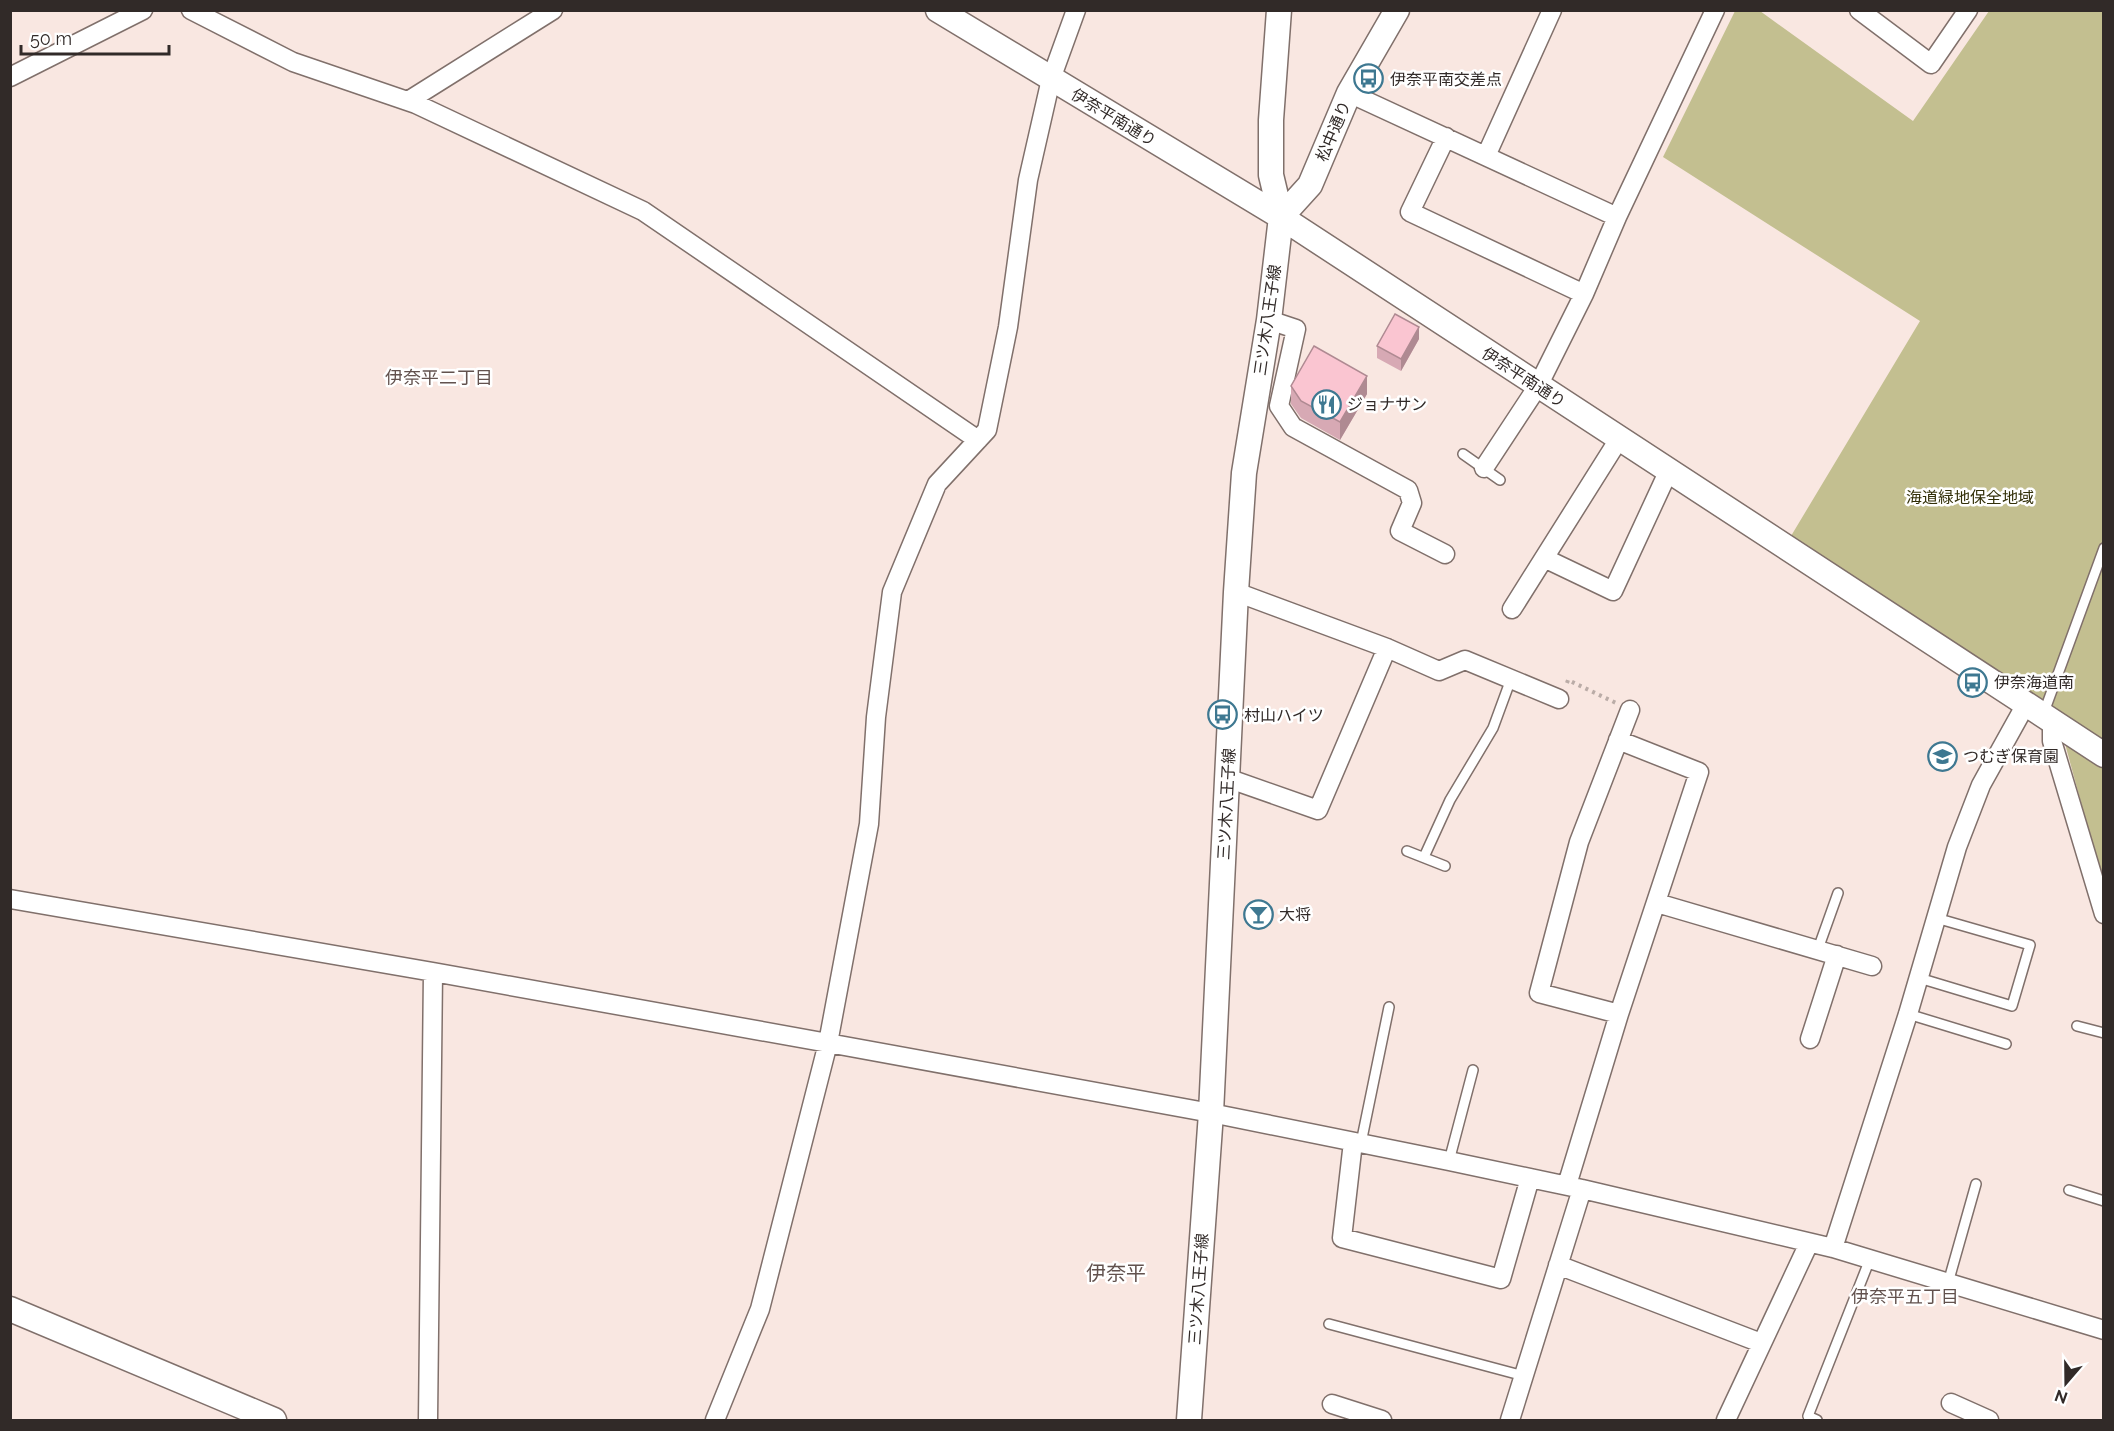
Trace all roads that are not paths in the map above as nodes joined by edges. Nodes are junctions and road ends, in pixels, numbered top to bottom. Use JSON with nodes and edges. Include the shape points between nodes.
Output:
{"nodes":[{"id":1,"x":143,"y":10,"type":"edge"},
{"id":2,"x":191,"y":10,"type":"edge"},
{"id":3,"x":553,"y":10,"type":"edge"},
{"id":4,"x":938,"y":10,"type":"edge"},
{"id":5,"x":1076,"y":10,"type":"edge"},
{"id":6,"x":1279,"y":10,"type":"edge"},
{"id":7,"x":1397,"y":10,"type":"edge"},
{"id":8,"x":1552,"y":10,"type":"edge"},
{"id":9,"x":1715,"y":10,"type":"edge"},
{"id":10,"x":1859,"y":10,"type":"edge"},
{"id":11,"x":1968,"y":10,"type":"edge"},
{"id":12,"x":10,"y":77,"type":"edge"},
{"id":13,"x":1051,"y":79,"type":"junction"},
{"id":14,"x":1349,"y":93,"type":"junction"},
{"id":15,"x":408,"y":101,"type":"junction"},
{"id":16,"x":1446,"y":137,"type":"junction"},
{"id":17,"x":1486,"y":156,"type":"junction"},
{"id":18,"x":1281,"y":217,"type":"junction"},
{"id":19,"x":1617,"y":217,"type":"junction"},
{"id":20,"x":1584,"y":294,"type":"junction"},
{"id":21,"x":1269,"y":320,"type":"junction"},
{"id":22,"x":1538,"y":386,"type":"junction"},
{"id":23,"x":978,"y":440,"type":"junction"},
{"id":24,"x":1619,"y":440,"type":"junction"},
{"id":25,"x":1463,"y":453,"type":"dead end"},
{"id":26,"x":1484,"y":468,"type":"junction"},
{"id":27,"x":1669,"y":470,"type":"junction"},
{"id":28,"x":1500,"y":480,"type":"dead end"},
{"id":29,"x":2103,"y":548,"type":"edge"},
{"id":30,"x":1445,"y":554,"type":"dead end"},
{"id":31,"x":1544,"y":558,"type":"junction"},
{"id":32,"x":1236,"y":592,"type":"junction"},
{"id":33,"x":1512,"y":609,"type":"dead end"},
{"id":34,"x":1387,"y":648,"type":"junction"},
{"id":35,"x":1511,"y":679,"type":"junction"},
{"id":36,"x":1559,"y":699,"type":"road end"},
{"id":37,"x":1630,"y":710,"type":"road end"},
{"id":38,"x":2040,"y":714,"type":"junction"},
{"id":39,"x":1618,"y":740,"type":"junction"},
{"id":40,"x":2103,"y":755,"type":"edge"},
{"id":41,"x":1227,"y":778,"type":"junction"},
{"id":42,"x":1407,"y":851,"type":"dead end"},
{"id":43,"x":1424,"y":857,"type":"junction"},
{"id":44,"x":1445,"y":866,"type":"dead end"},
{"id":45,"x":1838,"y":893,"type":"dead end"},
{"id":46,"x":10,"y":899,"type":"edge"},
{"id":47,"x":1657,"y":903,"type":"junction"},
{"id":48,"x":2103,"y":914,"type":"edge"},
{"id":49,"x":1936,"y":918,"type":"junction"},
{"id":50,"x":1818,"y":949,"type":"junction"},
{"id":51,"x":1837,"y":955,"type":"junction"},
{"id":52,"x":1872,"y":966,"type":"dead end"},
{"id":53,"x":433,"y":972,"type":"junction"},
{"id":54,"x":1919,"y":978,"type":"junction"},
{"id":55,"x":1389,"y":1007,"type":"dead end"},
{"id":56,"x":1619,"y":1014,"type":"junction"},
{"id":57,"x":1908,"y":1014,"type":"junction"},
{"id":58,"x":2076,"y":1026,"type":"dead end"},
{"id":59,"x":2103,"y":1033,"type":"edge"},
{"id":60,"x":1810,"y":1039,"type":"dead end"},
{"id":61,"x":828,"y":1043,"type":"junction"},
{"id":62,"x":2006,"y":1044,"type":"dead end"},
{"id":63,"x":1473,"y":1070,"type":"dead end"},
{"id":64,"x":1211,"y":1113,"type":"junction"},
{"id":65,"x":1357,"y":1142,"type":"junction"},
{"id":66,"x":1449,"y":1161,"type":"junction"},
{"id":67,"x":1530,"y":1178,"type":"junction"},
{"id":68,"x":1976,"y":1184,"type":"dead end"},
{"id":69,"x":1575,"y":1187,"type":"junction"},
{"id":70,"x":2069,"y":1190,"type":"dead end"},
{"id":71,"x":2103,"y":1201,"type":"edge"},
{"id":72,"x":1809,"y":1243,"type":"junction"},
{"id":73,"x":1833,"y":1248,"type":"junction"},
{"id":74,"x":1870,"y":1259,"type":"junction"},
{"id":75,"x":1558,"y":1265,"type":"junction"},
{"id":76,"x":1948,"y":1282,"type":"junction"},
{"id":77,"x":10,"y":1309,"type":"edge"},
{"id":78,"x":1329,"y":1324,"type":"dead end"},
{"id":79,"x":2103,"y":1330,"type":"edge"},
{"id":80,"x":1761,"y":1343,"type":"junction"},
{"id":81,"x":1524,"y":1376,"type":"junction"},
{"id":82,"x":1951,"y":1403,"type":"dead end"},
{"id":83,"x":1332,"y":1404,"type":"dead end"},
{"id":84,"x":274,"y":1420,"type":"edge"},
{"id":85,"x":428,"y":1420,"type":"edge"},
{"id":86,"x":715,"y":1420,"type":"edge"},
{"id":87,"x":1189,"y":1420,"type":"edge"},
{"id":88,"x":1382,"y":1420,"type":"edge"},
{"id":89,"x":1510,"y":1420,"type":"edge"},
{"id":90,"x":1726,"y":1420,"type":"edge"},
{"id":91,"x":1817,"y":1420,"type":"edge"},
{"id":92,"x":1989,"y":1420,"type":"edge"}],
"edges":[{"from":1,"to":12,"type":"street"},
{"from":2,"to":15,"type":"street","via":[[293,62]]},
{"from":3,"to":15,"type":"street"},
{"from":4,"to":13,"type":"street","name":"伊奈平南通り"},
{"from":5,"to":13,"type":"street"},
{"from":6,"to":18,"type":"street","name":"三ツ木八王子線","via":[[1271,175]]},
{"from":7,"to":14,"type":"street","name":"松中通り"},
{"from":8,"to":17,"type":"street"},
{"from":9,"to":19,"type":"street"},
{"from":10,"to":11,"type":"street","via":[[1931,64]]},
{"from":13,"to":18,"type":"street","name":"伊奈平南通り"},
{"from":13,"to":23,"type":"street","via":[[1028,180],[1008,327],[987,430]]},
{"from":14,"to":16,"type":"street"},
{"from":14,"to":18,"type":"street","name":"松中通り","via":[[1310,185]]},
{"from":15,"to":23,"type":"street","via":[[643,211]]},
{"from":16,"to":17,"type":"street"},
{"from":16,"to":20,"type":"street","via":[[1410,212]]},
{"from":17,"to":19,"type":"street"},
{"from":18,"to":21,"type":"street","name":"三ツ木八王子線"},
{"from":18,"to":22,"type":"street","name":"伊奈平南通り"},
{"from":19,"to":20,"type":"street"},
{"from":20,"to":22,"type":"street"},
{"from":21,"to":30,"type":"street","via":[[1296,329],[1279,406],[1293,427],[1408,490],[1412,503],[1400,531]]},
{"from":21,"to":32,"type":"street","name":"三ツ木八王子線","via":[[1244,473]]},
{"from":22,"to":24,"type":"street","name":"伊奈平南通り"},
{"from":22,"to":26,"type":"street"},
{"from":23,"to":61,"type":"street","via":[[936,484],[892,592],[876,717],[869,824]]},
{"from":24,"to":27,"type":"street","name":"伊奈平南通り"},
{"from":24,"to":31,"type":"street"},
{"from":25,"to":26,"type":"lane"},
{"from":26,"to":28,"type":"lane"},
{"from":27,"to":31,"type":"street","via":[[1612,591]]},
{"from":27,"to":38,"type":"street","name":"伊奈平南通り"},
{"from":29,"to":38,"type":"lane"},
{"from":31,"to":33,"type":"street"},
{"from":32,"to":34,"type":"street"},
{"from":32,"to":41,"type":"street","name":"三ツ木八王子線"},
{"from":34,"to":35,"type":"street","via":[[1439,671],[1465,660]]},
{"from":34,"to":41,"type":"street","via":[[1318,810]]},
{"from":35,"to":36,"type":"street"},
{"from":35,"to":43,"type":"lane","via":[[1493,728],[1450,800]]},
{"from":37,"to":39,"type":"street"},
{"from":38,"to":40,"type":"street","name":"伊奈平南通り"},
{"from":38,"to":48,"type":"street","via":[[2052,741]]},
{"from":38,"to":49,"type":"street","via":[[1981,785]]},
{"from":39,"to":47,"type":"street","via":[[1699,772]]},
{"from":39,"to":56,"type":"street","via":[[1579,842],[1539,993]]},
{"from":41,"to":64,"type":"street","name":"三ツ木八王子線"},
{"from":42,"to":43,"type":"lane"},
{"from":43,"to":44,"type":"lane"},
{"from":45,"to":50,"type":"lane"},
{"from":46,"to":53,"type":"street"},
{"from":47,"to":50,"type":"street"},
{"from":47,"to":56,"type":"street"},
{"from":49,"to":54,"type":"street"},
{"from":49,"to":54,"type":"lane","via":[[2030,945],[2012,1006]]},
{"from":50,"to":51,"type":"street"},
{"from":51,"to":52,"type":"street"},
{"from":51,"to":60,"type":"street"},
{"from":53,"to":61,"type":"street"},
{"from":53,"to":85,"type":"street"},
{"from":54,"to":57,"type":"street"},
{"from":55,"to":65,"type":"lane"},
{"from":56,"to":69,"type":"street"},
{"from":57,"to":62,"type":"lane"},
{"from":57,"to":73,"type":"street"},
{"from":58,"to":59,"type":"lane"},
{"from":61,"to":64,"type":"street"},
{"from":61,"to":86,"type":"street","via":[[760,1309]]},
{"from":63,"to":66,"type":"lane"},
{"from":64,"to":65,"type":"street"},
{"from":64,"to":87,"type":"street","name":"三ツ木八王子線"},
{"from":65,"to":66,"type":"street"},
{"from":65,"to":67,"type":"street","via":[[1342,1238],[1501,1279]]},
{"from":66,"to":67,"type":"street"},
{"from":67,"to":69,"type":"street"},
{"from":68,"to":76,"type":"lane"},
{"from":69,"to":72,"type":"street"},
{"from":69,"to":75,"type":"street"},
{"from":70,"to":71,"type":"lane"},
{"from":72,"to":73,"type":"street"},
{"from":72,"to":80,"type":"street"},
{"from":73,"to":74,"type":"street"},
{"from":74,"to":76,"type":"street"},
{"from":74,"to":91,"type":"lane","via":[[1808,1416]]},
{"from":75,"to":80,"type":"street"},
{"from":75,"to":81,"type":"street"},
{"from":76,"to":79,"type":"street"},
{"from":77,"to":84,"type":"street"},
{"from":78,"to":81,"type":"lane"},
{"from":80,"to":90,"type":"street"},
{"from":81,"to":89,"type":"street"},
{"from":82,"to":92,"type":"street"},
{"from":83,"to":88,"type":"street"}]}
